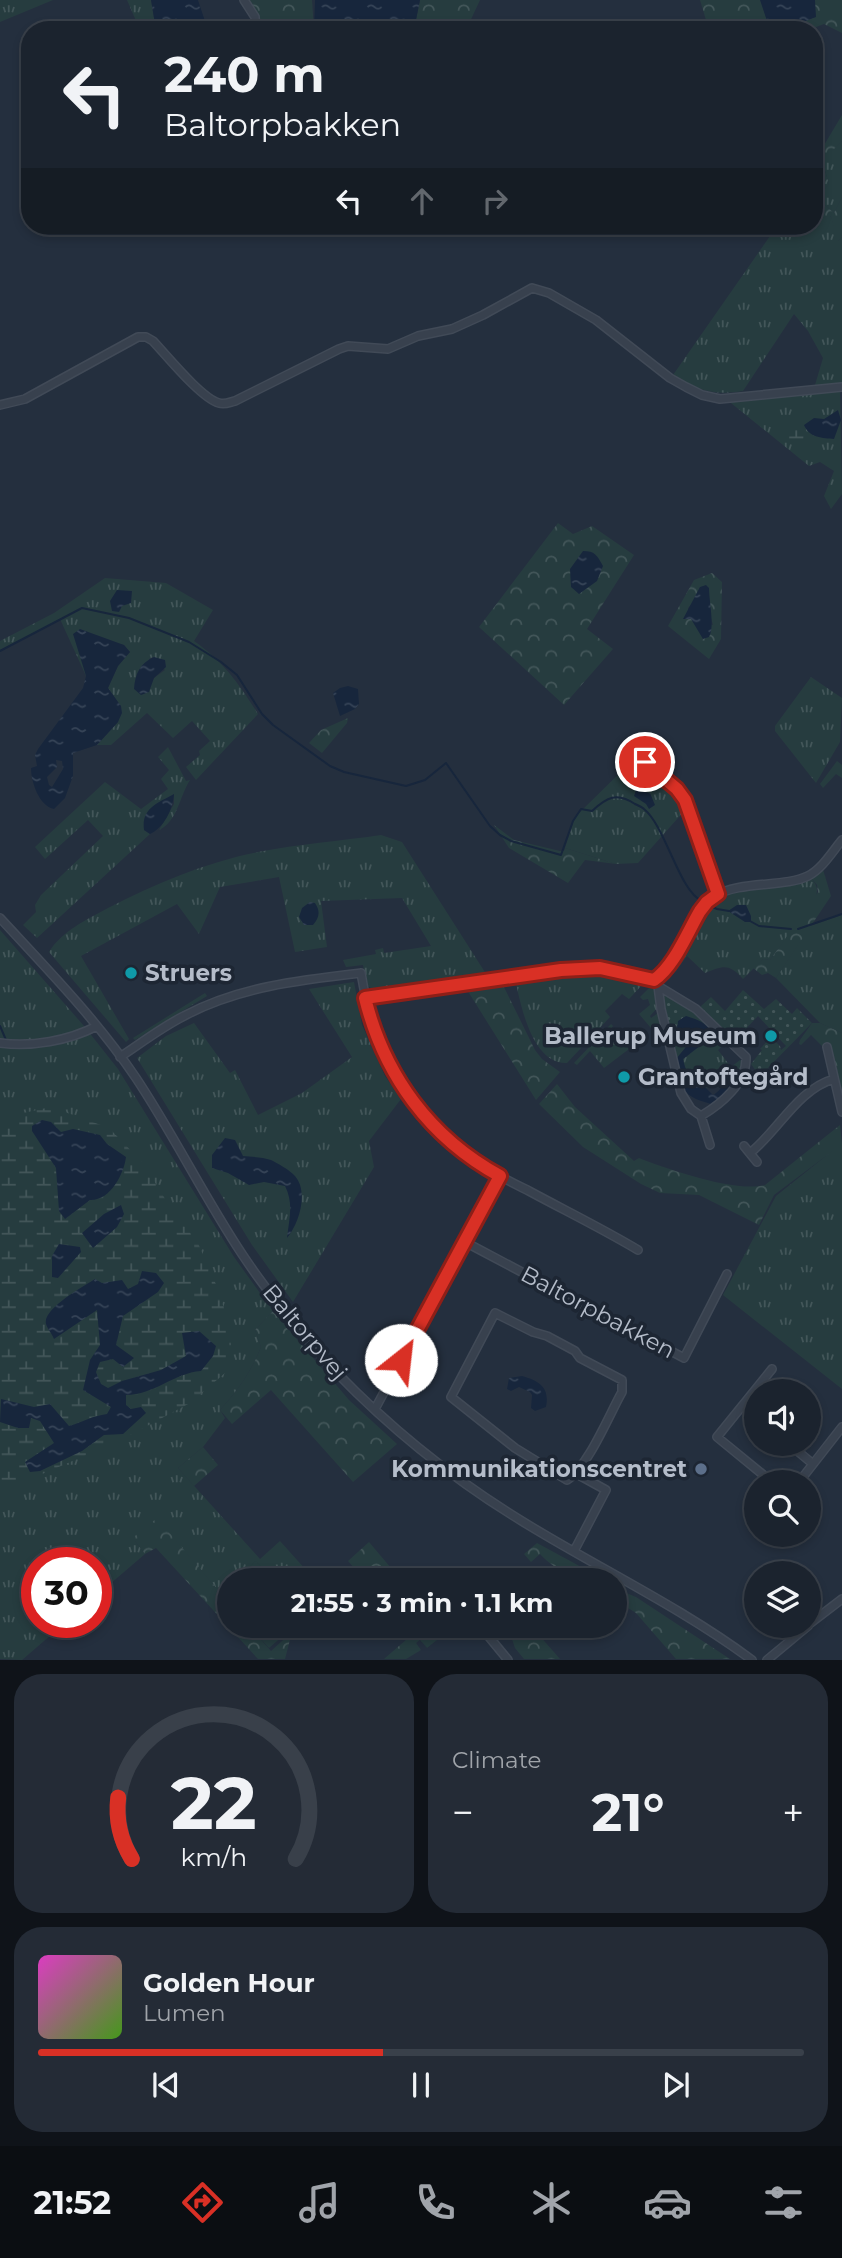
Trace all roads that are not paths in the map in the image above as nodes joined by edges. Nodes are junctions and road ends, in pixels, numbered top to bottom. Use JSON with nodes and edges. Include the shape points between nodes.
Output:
{"nodes":[{"id":1,"x":244,"y":0,"type":"edge"},
{"id":2,"x":255,"y":21,"type":"edge"},
{"id":3,"x":842,"y":387,"type":"edge"},
{"id":4,"x":0,"y":405,"type":"edge"},
{"id":5,"x":645,"y":762,"type":"dead end"},
{"id":6,"x":842,"y":840,"type":"edge"},
{"id":7,"x":718,"y":894,"type":"junction"},
{"id":8,"x":0,"y":918,"type":"edge"},
{"id":9,"x":656,"y":983,"type":"junction"},
{"id":10,"x":365,"y":998,"type":"junction"},
{"id":11,"x":97,"y":1026,"type":"junction"},
{"id":12,"x":0,"y":1043,"type":"edge"},
{"id":13,"x":827,"y":1047,"type":"dead end"},
{"id":14,"x":121,"y":1057,"type":"junction"},
{"id":15,"x":834,"y":1079,"type":"junction"},
{"id":16,"x":842,"y":1112,"type":"edge"},
{"id":17,"x":701,"y":1116,"type":"junction"},
{"id":18,"x":710,"y":1145,"type":"dead end"},
{"id":19,"x":744,"y":1146,"type":"dead end"},
{"id":20,"x":750,"y":1153,"type":"junction"},
{"id":21,"x":757,"y":1162,"type":"dead end"},
{"id":22,"x":500,"y":1176,"type":"junction"},
{"id":23,"x":466,"y":1242,"type":"junction"},
{"id":24,"x":638,"y":1250,"type":"dead end"},
{"id":25,"x":727,"y":1274,"type":"dead end"},
{"id":26,"x":772,"y":1368,"type":"dead end"},
{"id":27,"x":374,"y":1409,"type":"junction"},
{"id":28,"x":842,"y":1427,"type":"edge"},
{"id":29,"x":803,"y":1456,"type":"edge"},
{"id":30,"x":813,"y":1464,"type":"junction"},
{"id":31,"x":757,"y":1470,"type":"edge"},
{"id":32,"x":808,"y":1470,"type":"edge"},
{"id":33,"x":577,"y":1474,"type":"junction"},
{"id":34,"x":574,"y":1551,"type":"junction"},
{"id":35,"x":842,"y":1599,"type":"edge"},
{"id":36,"x":821,"y":1615,"type":"edge"},
{"id":37,"x":490,"y":1638,"type":"edge"},
{"id":38,"x":793,"y":1638,"type":"edge"},
{"id":39,"x":508,"y":1660,"type":"edge"},
{"id":40,"x":752,"y":1660,"type":"edge"},
{"id":41,"x":767,"y":1660,"type":"edge"}],
"edges":[{"from":1,"to":2,"type":"street"},
{"from":3,"to":4,"type":"street","via":[[720,399],[702,395],[670,378],[596,320],[532,288],[483,316],[388,349],[339,349],[223,404],[203,393],[153,341],[138,337],[25,399]]},
{"from":5,"to":7,"type":"street","via":[[685,800]]},
{"from":6,"to":7,"type":"street","via":[[805,877]]},
{"from":7,"to":9,"type":"street","via":[[707,902]]},
{"from":8,"to":11,"type":"street","name":"Baltorpvej"},
{"from":9,"to":10,"type":"street","via":[[600,968],[569,969]]},
{"from":9,"to":17,"type":"street","via":[[681,1093],[692,1111]]},
{"from":9,"to":17,"type":"street","via":[[696,1009],[746,1057],[730,1094]]},
{"from":10,"to":14,"type":"street","via":[[361,973],[249,991],[188,1013]]},
{"from":10,"to":22,"type":"street","via":[[383,1051],[413,1102],[449,1142]]},
{"from":11,"to":12,"type":"street","via":[[67,1039]]},
{"from":11,"to":14,"type":"street","name":"Baltorpvej"},
{"from":13,"to":15,"type":"street"},
{"from":14,"to":27,"type":"street","name":"Baltorpvej","via":[[242,1254],[307,1341]]},
{"from":15,"to":16,"type":"street"},
{"from":15,"to":20,"type":"street","via":[[820,1083]]},
{"from":17,"to":18,"type":"street"},
{"from":19,"to":20,"type":"street"},
{"from":20,"to":21,"type":"street"},
{"from":22,"to":23,"type":"street"},
{"from":22,"to":24,"type":"street"},
{"from":23,"to":25,"type":"street","name":"Baltorpbakken","via":[[684,1358]]},
{"from":23,"to":27,"type":"street"},
{"from":26,"to":31,"type":"street","via":[[717,1437]]},
{"from":27,"to":34,"type":"street","name":"Baltorpvej","via":[[457,1479]]},
{"from":28,"to":30,"type":"street"},
{"from":29,"to":30,"type":"street"},
{"from":30,"to":32,"type":"street"},
{"from":33,"to":33,"type":"street","via":[[622,1392],[622,1380],[547,1336],[495,1313],[451,1398],[515,1448],[567,1480]]},
{"from":33,"to":34,"type":"street","via":[[606,1490]]},
{"from":34,"to":40,"type":"street","name":"Baltorpvej","via":[[701,1624]]},
{"from":35,"to":36,"type":"street"},
{"from":37,"to":39,"type":"street"},
{"from":38,"to":41,"type":"street"}]}
